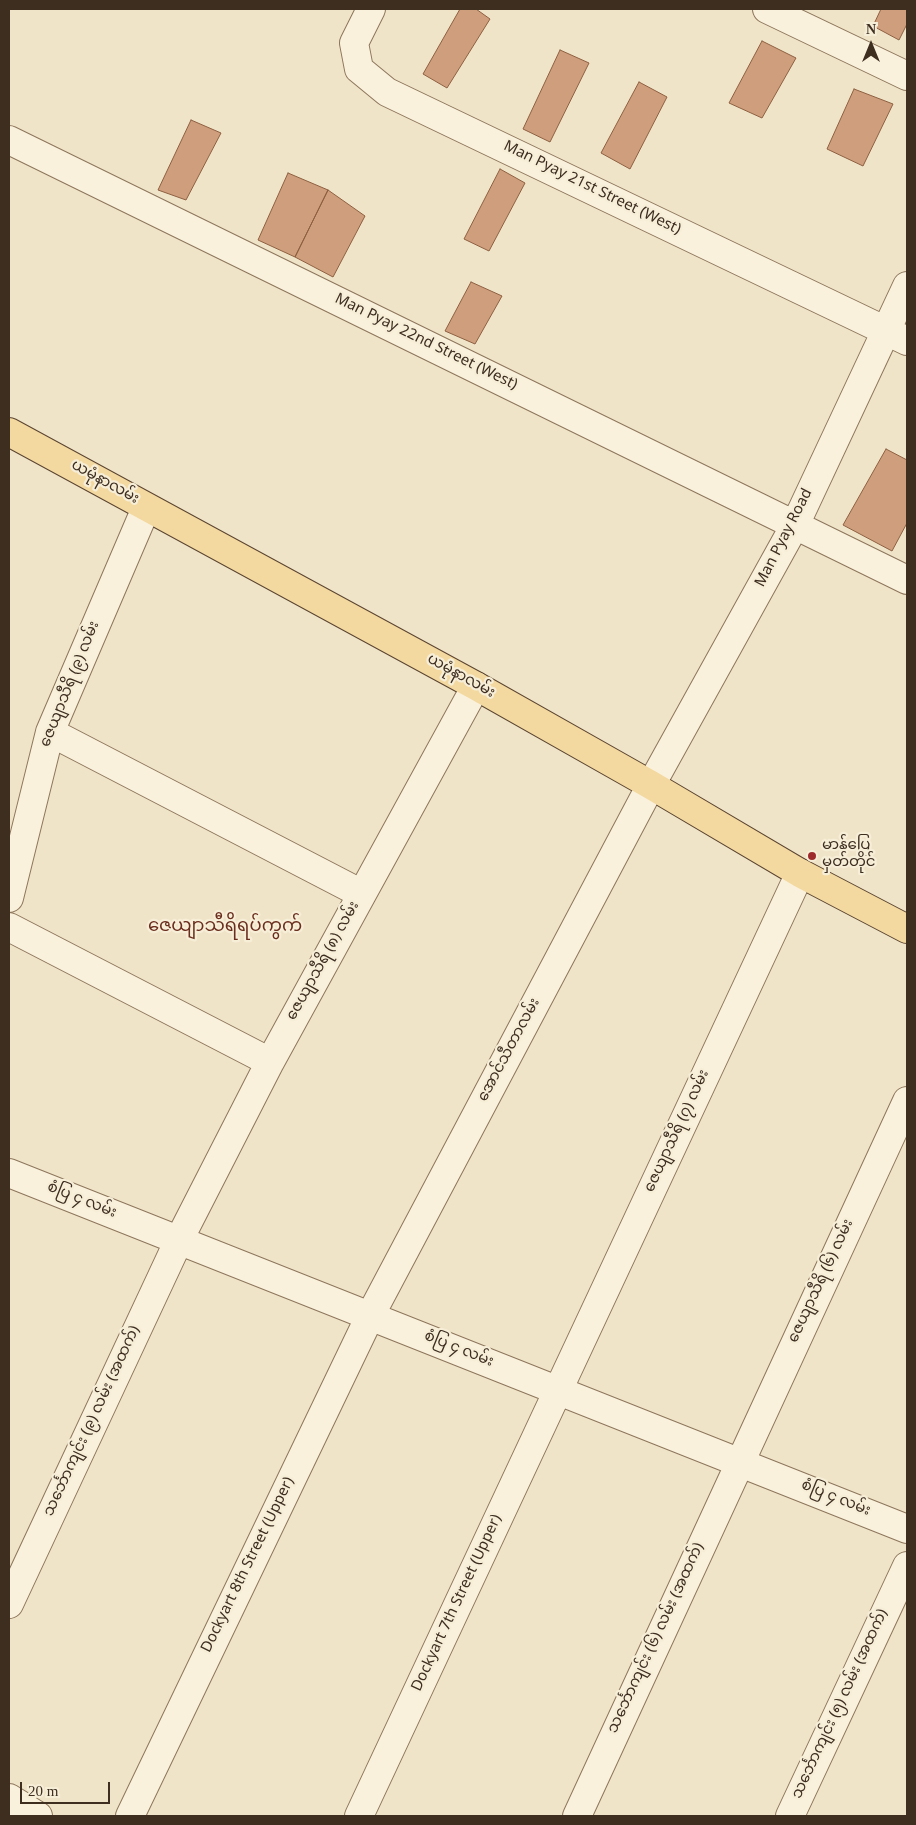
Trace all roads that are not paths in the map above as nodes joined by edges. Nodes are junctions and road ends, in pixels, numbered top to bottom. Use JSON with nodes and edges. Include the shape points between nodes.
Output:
{"nodes":[{"id":1,"x":371,"y":9,"type":"edge"},
{"id":2,"x":767,"y":9,"type":"edge"},
{"id":3,"x":907,"y":76,"type":"edge"},
{"id":4,"x":9,"y":140,"type":"edge"},
{"id":5,"x":907,"y":286,"type":"edge"},
{"id":6,"x":897,"y":336,"type":"edge"},
{"id":7,"x":9,"y":432,"type":"edge"},
{"id":8,"x":146,"y":508,"type":"junction"},
{"id":9,"x":795,"y":525,"type":"junction"},
{"id":10,"x":907,"y":580,"type":"edge"},
{"id":11,"x":476,"y":686,"type":"junction"},
{"id":12,"x":50,"y":732,"type":"junction"},
{"id":13,"x":652,"y":785,"type":"junction"},
{"id":14,"x":800,"y":873,"type":"junction"},
{"id":15,"x":362,"y":894,"type":"junction"},
{"id":16,"x":9,"y":898,"type":"edge"},
{"id":17,"x":9,"y":927,"type":"edge"},
{"id":18,"x":907,"y":929,"type":"edge"},
{"id":19,"x":270,"y":1062,"type":"junction"},
{"id":20,"x":907,"y":1101,"type":"edge"},
{"id":21,"x":9,"y":1174,"type":"edge"},
{"id":22,"x":179,"y":1240,"type":"junction"},
{"id":23,"x":370,"y":1316,"type":"junction"},
{"id":24,"x":559,"y":1391,"type":"junction"},
{"id":25,"x":740,"y":1462,"type":"junction"},
{"id":26,"x":907,"y":1529,"type":"edge"},
{"id":27,"x":907,"y":1566,"type":"edge"},
{"id":28,"x":9,"y":1604,"type":"edge"},
{"id":29,"x":9,"y":1798,"type":"edge"},
{"id":30,"x":38,"y":1816,"type":"edge"},
{"id":31,"x":130,"y":1816,"type":"edge"},
{"id":32,"x":359,"y":1816,"type":"edge"},
{"id":33,"x":577,"y":1816,"type":"edge"},
{"id":34,"x":790,"y":1816,"type":"edge"}],
"edges":[{"from":1,"to":6,"type":"street","name":"Man Pyay 21st Street (West)","via":[[354,43],[359,68],[387,92]]},
{"from":2,"to":3,"type":"street"},
{"from":4,"to":9,"type":"street","name":"Man Pyay 22nd Street (West)"},
{"from":5,"to":6,"type":"street","name":"Man Pyay Road"},
{"from":6,"to":9,"type":"street","name":"Man Pyay Road"},
{"from":7,"to":8,"type":"main road","name":"ယမုံနာလမ်း"},
{"from":8,"to":11,"type":"main road","name":"ယမုံနာလမ်း"},
{"from":8,"to":12,"type":"street","name":"ဇေယျာသီရိ (၉) လမ်း"},
{"from":9,"to":10,"type":"street","name":"Man Pyay 22nd Street (West)"},
{"from":9,"to":13,"type":"street","name":"Man Pyay Road"},
{"from":11,"to":13,"type":"main road","name":"ယမုံနာလမ်း"},
{"from":11,"to":15,"type":"street","name":"ဇေယျာသီရိ (၈) လမ်း"},
{"from":12,"to":15,"type":"street"},
{"from":12,"to":16,"type":"street","name":"ဇေယျာသီရိ (၉) လမ်း"},
{"from":13,"to":14,"type":"main road","name":"ယမုံနာလမ်း"},
{"from":13,"to":23,"type":"street","name":"အောင်သီတာလမ်း"},
{"from":14,"to":18,"type":"main road","name":"ယမုံနာလမ်း"},
{"from":14,"to":24,"type":"street","name":"ဇေယျာသီရိ (၇) လမ်း"},
{"from":15,"to":19,"type":"street","name":"ဇေယျာသီရိ (၈) လမ်း"},
{"from":17,"to":19,"type":"street"},
{"from":19,"to":22,"type":"street","name":"ဇေယျာသီရိ (၈) လမ်း"},
{"from":20,"to":25,"type":"street","name":"ဇေယျာသီရိ (၆) လမ်း"},
{"from":21,"to":22,"type":"street","name":"စံပြ ၄ လမ်း"},
{"from":22,"to":23,"type":"street","name":"စံပြ ၄ လမ်း"},
{"from":22,"to":28,"type":"street","name":"သင်္ဘောကျင်း (၉) လမ်း (အထက်)"},
{"from":23,"to":24,"type":"street","name":"စံပြ ၄ လမ်း"},
{"from":23,"to":31,"type":"street","name":"Dockyart 8th Street (Upper)"},
{"from":24,"to":25,"type":"street","name":"စံပြ ၄ လမ်း"},
{"from":24,"to":32,"type":"street","name":"Dockyart 7th Street (Upper)"},
{"from":25,"to":26,"type":"street","name":"စံပြ ၄ လမ်း"},
{"from":25,"to":33,"type":"street","name":"သင်္ဘောကျင်း (၆) လမ်း (အထက်)"},
{"from":27,"to":34,"type":"street","name":"သင်္ဘောကျင်း (၅) လမ်း (အထက်)"},
{"from":29,"to":30,"type":"street"}]}
